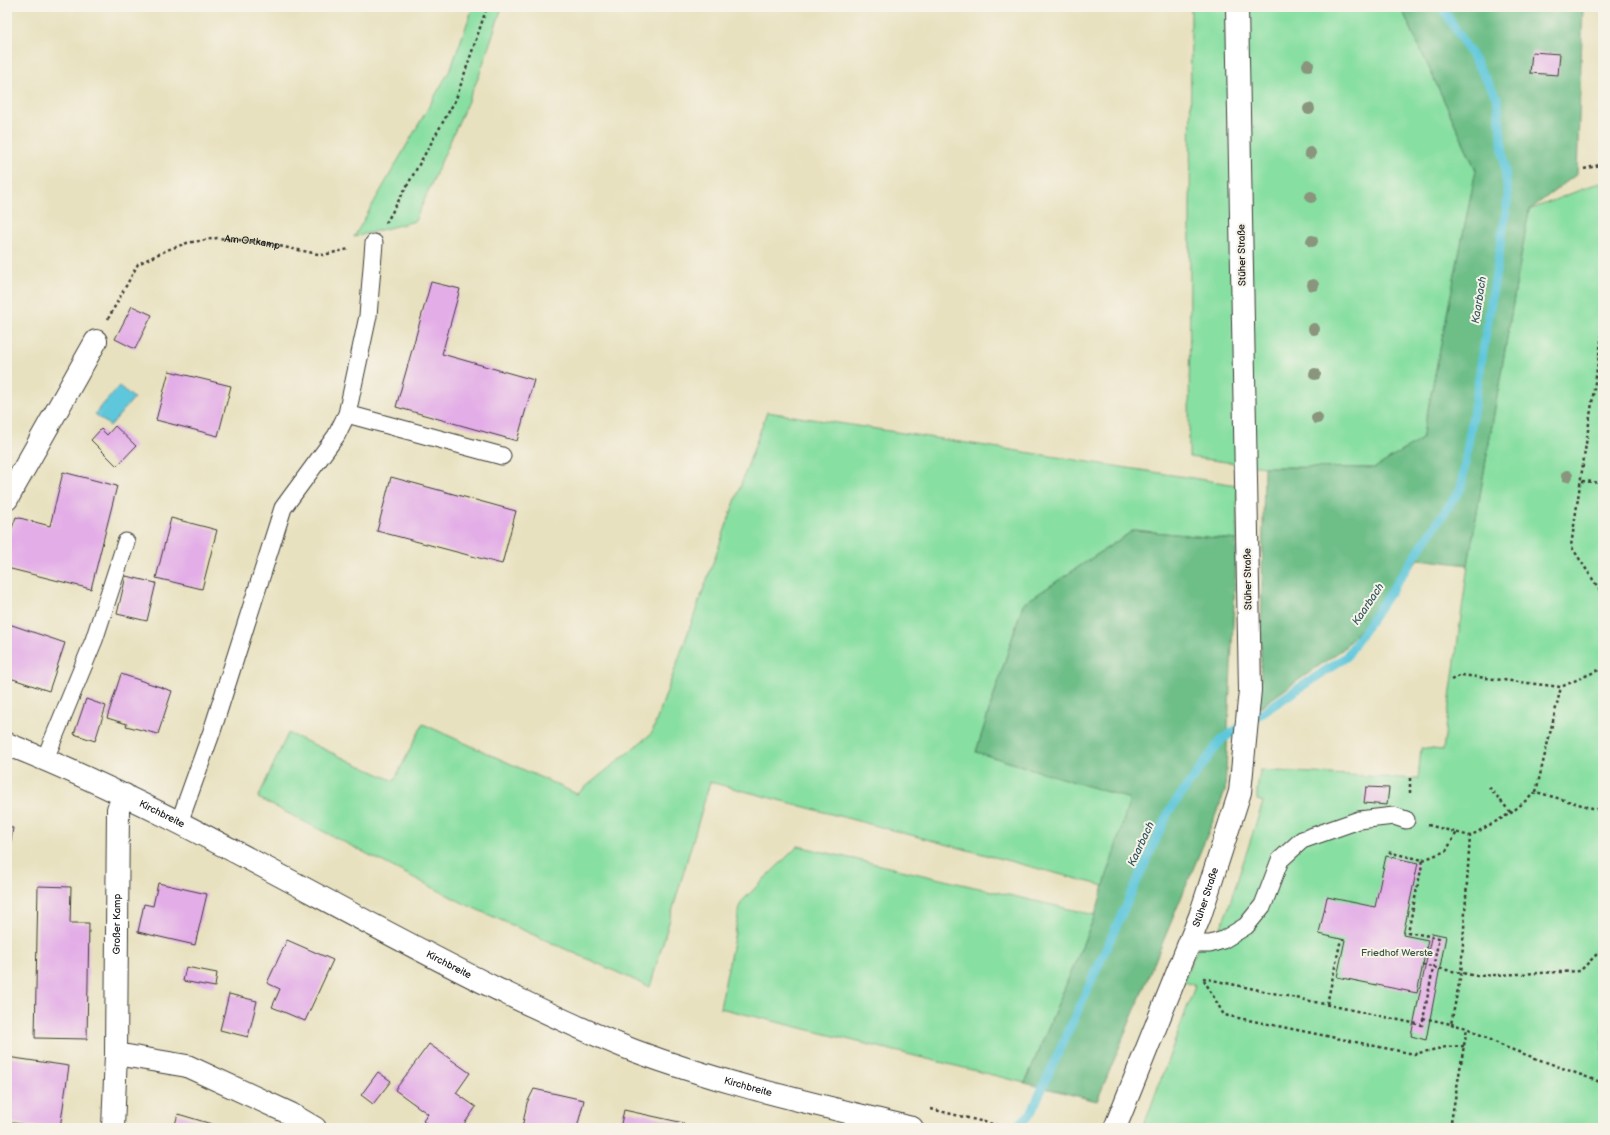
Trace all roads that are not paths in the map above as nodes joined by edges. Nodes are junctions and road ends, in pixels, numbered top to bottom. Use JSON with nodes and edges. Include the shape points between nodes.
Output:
{"nodes":[{"id":1,"x":1237,"y":7,"type":"edge"},
{"id":2,"x":374,"y":243,"type":"road end"},
{"id":3,"x":96,"y":341,"type":"road end"},
{"id":4,"x":347,"y":414,"type":"junction"},
{"id":5,"x":502,"y":456,"type":"dead end"},
{"id":6,"x":7,"y":499,"type":"edge"},
{"id":7,"x":126,"y":542,"type":"dead end"},
{"id":8,"x":7,"y":744,"type":"edge"},
{"id":9,"x":45,"y":759,"type":"junction"},
{"id":10,"x":125,"y":795,"type":"junction"},
{"id":11,"x":1406,"y":820,"type":"road end"},
{"id":12,"x":179,"y":823,"type":"junction"},
{"id":13,"x":1187,"y":944,"type":"junction"},
{"id":14,"x":116,"y":1054,"type":"junction"},
{"id":15,"x":113,"y":1128,"type":"edge"},
{"id":16,"x":314,"y":1128,"type":"edge"},
{"id":17,"x":912,"y":1128,"type":"edge"},
{"id":18,"x":1115,"y":1128,"type":"edge"}],
"edges":[{"from":1,"to":13,"type":"street","name":"Stüher Straße","via":[[1250,690],[1240,792],[1200,916]]},
{"from":2,"to":4,"type":"lane","via":[[368,316]]},
{"from":3,"to":6,"type":"street"},
{"from":4,"to":5,"type":"lane"},
{"from":4,"to":12,"type":"lane","via":[[336,436],[283,508],[212,731]]},
{"from":7,"to":9,"type":"lane","via":[[94,640]]},
{"from":8,"to":9,"type":"street","name":"Kirchbreite"},
{"from":9,"to":10,"type":"street","name":"Kirchbreite"},
{"from":10,"to":12,"type":"street","name":"Kirchbreite"},
{"from":10,"to":14,"type":"street","name":"Großer Kamp","via":[[118,810]]},
{"from":11,"to":13,"type":"lane","via":[[1394,816],[1359,820],[1302,840],[1280,860],[1263,905],[1246,926],[1223,940],[1210,944]]},
{"from":12,"to":17,"type":"street","name":"Kirchbreite","via":[[437,960],[539,1009],[636,1051],[736,1084]]},
{"from":13,"to":18,"type":"street","name":"Stüher Straße"},
{"from":14,"to":15,"type":"street","name":"Großer Kamp"},
{"from":14,"to":16,"type":"street","via":[[187,1066],[291,1114]]}]}
